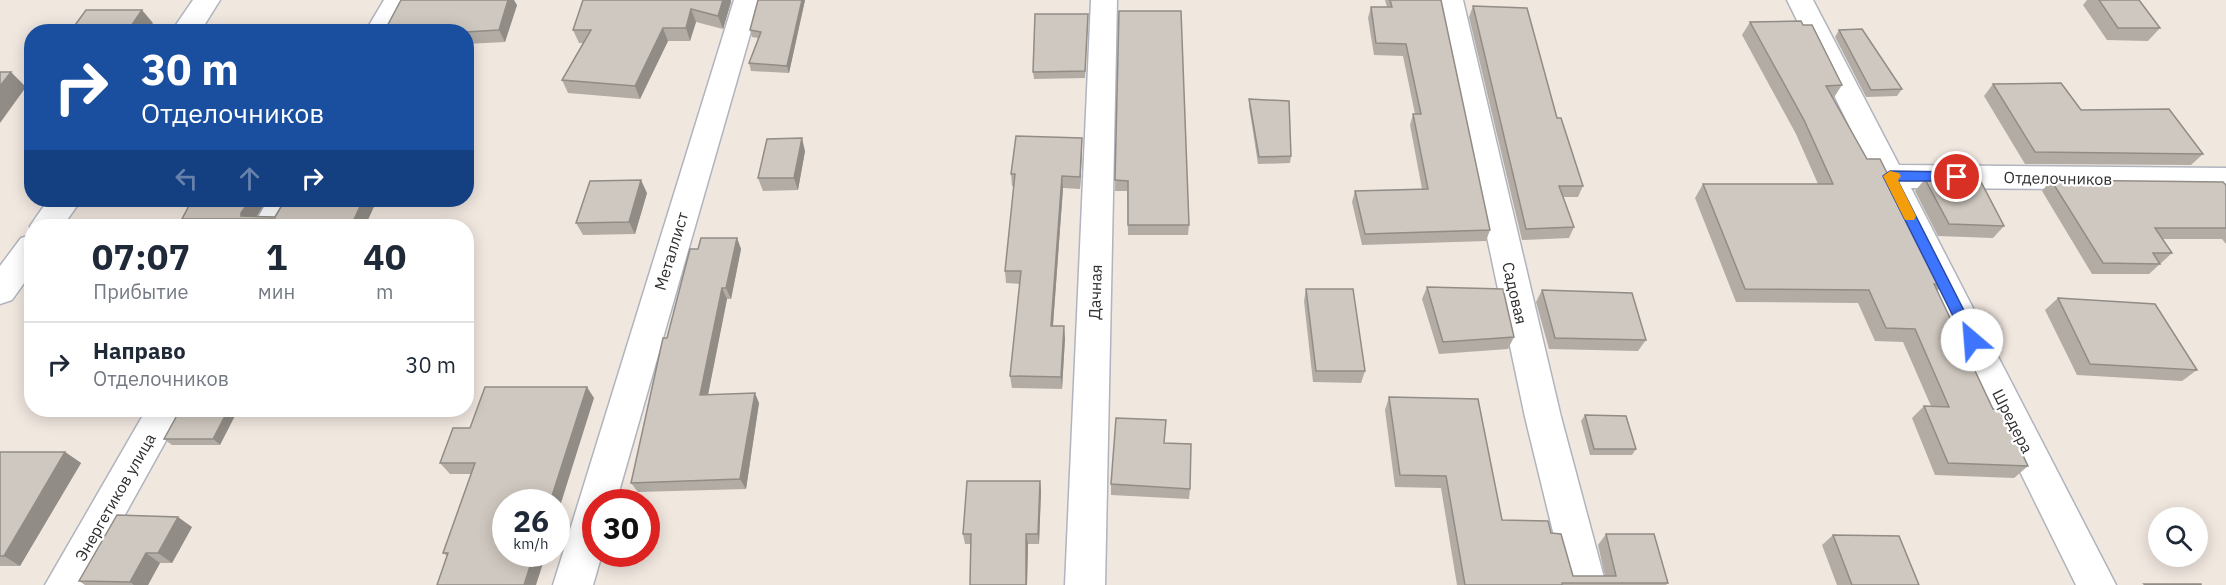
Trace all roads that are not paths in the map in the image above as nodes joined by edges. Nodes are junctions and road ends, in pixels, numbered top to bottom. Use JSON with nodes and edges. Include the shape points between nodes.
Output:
{"nodes":[{"id":1,"x":207,"y":0,"type":"edge"},
{"id":2,"x":397,"y":0,"type":"edge"},
{"id":3,"x":747,"y":0,"type":"edge"},
{"id":4,"x":1104,"y":0,"type":"edge"},
{"id":5,"x":1450,"y":0,"type":"edge"},
{"id":6,"x":1800,"y":0,"type":"edge"},
{"id":7,"x":190,"y":24,"type":"edge"},
{"id":8,"x":384,"y":24,"type":"edge"},
{"id":9,"x":1890,"y":176,"type":"junction"},
{"id":10,"x":2226,"y":179,"type":"edge"},
{"id":11,"x":24,"y":258,"type":"edge"},
{"id":12,"x":0,"y":291,"type":"edge"},
{"id":13,"x":161,"y":417,"type":"edge"},
{"id":14,"x":601,"y":489,"type":"edge"},
{"id":15,"x":582,"y":555,"type":"edge"},
{"id":16,"x":65,"y":585,"type":"edge"},
{"id":17,"x":573,"y":585,"type":"edge"},
{"id":18,"x":1086,"y":585,"type":"edge"},
{"id":19,"x":1586,"y":585,"type":"edge"},
{"id":20,"x":2096,"y":585,"type":"edge"}],
"edges":[{"from":1,"to":7,"type":"street"},
{"from":2,"to":8,"type":"street"},
{"from":3,"to":14,"type":"street","name":"Металлист"},
{"from":4,"to":18,"type":"street","name":"Дачная"},
{"from":5,"to":19,"type":"street","name":"Садовая","via":[[1543,417]]},
{"from":6,"to":9,"type":"street","name":"Шредера"},
{"from":9,"to":10,"type":"street","name":"Отделочников"},
{"from":9,"to":20,"type":"street","name":"Шредера"},
{"from":11,"to":12,"type":"street"},
{"from":13,"to":16,"type":"street","name":"Энергетиков улица"},
{"from":15,"to":17,"type":"street"}]}
